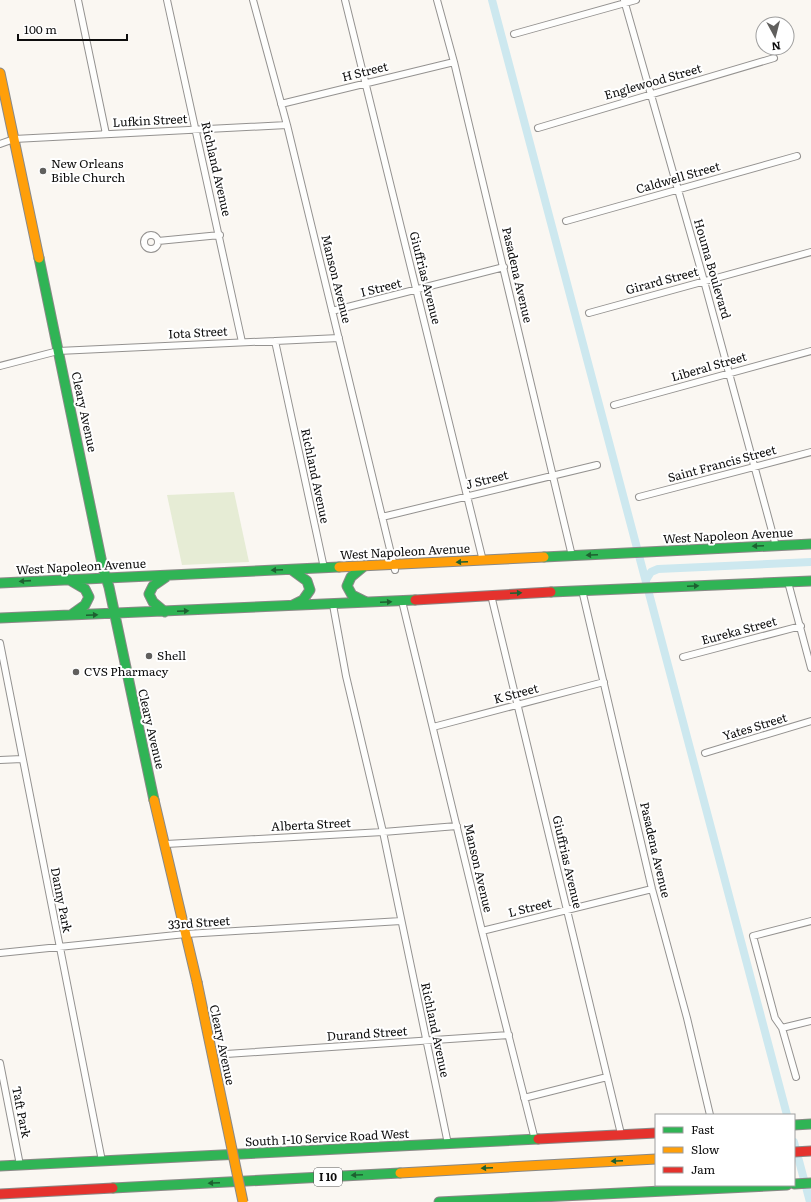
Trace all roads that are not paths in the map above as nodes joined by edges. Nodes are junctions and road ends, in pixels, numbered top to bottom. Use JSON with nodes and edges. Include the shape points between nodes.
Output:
{"nodes":[{"id":1,"x":78,"y":0,"type":"edge"},
{"id":2,"x":167,"y":0,"type":"edge"},
{"id":3,"x":252,"y":0,"type":"edge"},
{"id":4,"x":345,"y":0,"type":"edge"},
{"id":5,"x":437,"y":0,"type":"edge"},
{"id":6,"x":636,"y":0,"type":"edge"},
{"id":7,"x":625,"y":2,"type":"edge"},
{"id":8,"x":514,"y":34,"type":"dead end"},
{"id":9,"x":774,"y":58,"type":"dead end"},
{"id":10,"x":454,"y":62,"type":"junction"},
{"id":11,"x":0,"y":73,"type":"edge"},
{"id":12,"x":366,"y":83,"type":"junction"},
{"id":13,"x":651,"y":94,"type":"junction"},
{"id":14,"x":281,"y":104,"type":"junction"},
{"id":15,"x":287,"y":125,"type":"junction"},
{"id":16,"x":538,"y":128,"type":"dead end"},
{"id":17,"x":196,"y":130,"type":"junction"},
{"id":18,"x":106,"y":134,"type":"junction"},
{"id":19,"x":14,"y":139,"type":"junction"},
{"id":20,"x":0,"y":144,"type":"edge"},
{"id":21,"x":797,"y":156,"type":"dead end"},
{"id":22,"x":678,"y":189,"type":"junction"},
{"id":23,"x":566,"y":221,"type":"dead end"},
{"id":24,"x":220,"y":235,"type":"junction"},
{"id":25,"x":158,"y":241,"type":"dead end"},
{"id":26,"x":811,"y":252,"type":"edge"},
{"id":27,"x":504,"y":267,"type":"junction"},
{"id":28,"x":704,"y":281,"type":"junction"},
{"id":29,"x":416,"y":290,"type":"junction"},
{"id":30,"x":332,"y":311,"type":"junction"},
{"id":31,"x":589,"y":313,"type":"dead end"},
{"id":32,"x":339,"y":338,"type":"junction"},
{"id":33,"x":274,"y":341,"type":"junction"},
{"id":34,"x":242,"y":342,"type":"junction"},
{"id":35,"x":58,"y":351,"type":"junction"},
{"id":36,"x":811,"y":351,"type":"edge"},
{"id":37,"x":0,"y":366,"type":"edge"},
{"id":38,"x":730,"y":373,"type":"junction"},
{"id":39,"x":614,"y":406,"type":"dead end"},
{"id":40,"x":811,"y":452,"type":"edge"},
{"id":41,"x":597,"y":465,"type":"dead end"},
{"id":42,"x":755,"y":466,"type":"junction"},
{"id":43,"x":552,"y":476,"type":"junction"},
{"id":44,"x":467,"y":496,"type":"junction"},
{"id":45,"x":639,"y":497,"type":"dead end"},
{"id":46,"x":382,"y":517,"type":"junction"},
{"id":47,"x":811,"y":544,"type":"edge"},
{"id":48,"x":776,"y":546,"type":"junction"},
{"id":49,"x":572,"y":556,"type":"junction"},
{"id":50,"x":483,"y":560,"type":"junction"},
{"id":51,"x":364,"y":567,"type":"junction"},
{"id":52,"x":394,"y":567,"type":"junction"},
{"id":53,"x":324,"y":568,"type":"junction"},
{"id":54,"x":292,"y":570,"type":"junction"},
{"id":55,"x":167,"y":576,"type":"junction"},
{"id":56,"x":106,"y":577,"type":"junction"},
{"id":57,"x":68,"y":579,"type":"junction"},
{"id":58,"x":811,"y":581,"type":"edge"},
{"id":59,"x":788,"y":582,"type":"junction"},
{"id":60,"x":0,"y":583,"type":"edge"},
{"id":61,"x":582,"y":590,"type":"junction"},
{"id":62,"x":491,"y":595,"type":"junction"},
{"id":63,"x":402,"y":601,"type":"junction"},
{"id":64,"x":368,"y":603,"type":"junction"},
{"id":65,"x":333,"y":605,"type":"junction"},
{"id":66,"x":292,"y":606,"type":"junction"},
{"id":67,"x":165,"y":612,"type":"junction"},
{"id":68,"x":114,"y":614,"type":"junction"},
{"id":69,"x":70,"y":616,"type":"junction"},
{"id":70,"x":0,"y":618,"type":"edge"},
{"id":71,"x":801,"y":626,"type":"junction"},
{"id":72,"x":0,"y":643,"type":"edge"},
{"id":73,"x":683,"y":657,"type":"dead end"},
{"id":74,"x":811,"y":668,"type":"edge"},
{"id":75,"x":604,"y":682,"type":"junction"},
{"id":76,"x":518,"y":705,"type":"junction"},
{"id":77,"x":811,"y":721,"type":"edge"},
{"id":78,"x":433,"y":727,"type":"junction"},
{"id":79,"x":705,"y":753,"type":"dead end"},
{"id":80,"x":22,"y":759,"type":"junction"},
{"id":81,"x":0,"y":760,"type":"edge"},
{"id":82,"x":457,"y":826,"type":"junction"},
{"id":83,"x":383,"y":832,"type":"junction"},
{"id":84,"x":166,"y":844,"type":"junction"},
{"id":85,"x":652,"y":889,"type":"junction"},
{"id":86,"x":567,"y":910,"type":"junction"},
{"id":87,"x":401,"y":921,"type":"junction"},
{"id":88,"x":811,"y":921,"type":"edge"},
{"id":89,"x":482,"y":931,"type":"junction"},
{"id":90,"x":186,"y":934,"type":"junction"},
{"id":91,"x":60,"y":947,"type":"junction"},
{"id":92,"x":0,"y":953,"type":"edge"},
{"id":93,"x":811,"y":1021,"type":"edge"},
{"id":94,"x":782,"y":1028,"type":"junction"},
{"id":95,"x":509,"y":1035,"type":"junction"},
{"id":96,"x":426,"y":1042,"type":"junction"},
{"id":97,"x":226,"y":1054,"type":"dead end"},
{"id":98,"x":0,"y":1063,"type":"edge"},
{"id":99,"x":607,"y":1077,"type":"junction"},
{"id":100,"x":796,"y":1077,"type":"dead end"},
{"id":101,"x":524,"y":1098,"type":"junction"},
{"id":102,"x":710,"y":1114,"type":"edge"},
{"id":103,"x":808,"y":1124,"type":"edge"},
{"id":104,"x":795,"y":1125,"type":"edge"},
{"id":105,"x":655,"y":1133,"type":"edge"},
{"id":106,"x":621,"y":1134,"type":"junction"},
{"id":107,"x":535,"y":1140,"type":"junction"},
{"id":108,"x":448,"y":1144,"type":"junction"},
{"id":109,"x":811,"y":1151,"type":"edge"},
{"id":110,"x":795,"y":1152,"type":"edge"},
{"id":111,"x":655,"y":1159,"type":"edge"},
{"id":112,"x":102,"y":1161,"type":"junction"},
{"id":113,"x":20,"y":1165,"type":"junction"},
{"id":114,"x":0,"y":1166,"type":"edge"},
{"id":115,"x":811,"y":1183,"type":"edge"},
{"id":116,"x":795,"y":1184,"type":"edge"},
{"id":117,"x":766,"y":1186,"type":"edge"},
{"id":118,"x":0,"y":1194,"type":"edge"},
{"id":119,"x":243,"y":1202,"type":"edge"},
{"id":120,"x":439,"y":1202,"type":"edge"}],
"edges":[{"from":1,"to":18,"type":"street"},
{"from":2,"to":17,"type":"street","name":"Richland Avenue"},
{"from":3,"to":14,"type":"street","name":"Manson Avenue"},
{"from":4,"to":12,"type":"street","name":"Giuffrias Avenue"},
{"from":5,"to":10,"type":"street","name":"Pasadena Avenue"},
{"from":6,"to":7,"type":"street"},
{"from":7,"to":8,"type":"street"},
{"from":7,"to":13,"type":"street","name":"Houma Boulevard"},
{"from":9,"to":13,"type":"street","name":"Englewood Street"},
{"from":10,"to":12,"type":"street","name":"H Street"},
{"from":10,"to":27,"type":"street","name":"Pasadena Avenue"},
{"from":11,"to":19,"type":"main road","name":"Cleary Avenue"},
{"from":12,"to":14,"type":"street","name":"H Street"},
{"from":12,"to":29,"type":"street","name":"Giuffrias Avenue"},
{"from":13,"to":16,"type":"street","name":"Englewood Street"},
{"from":13,"to":22,"type":"street","name":"Houma Boulevard"},
{"from":14,"to":15,"type":"street","name":"Manson Avenue"},
{"from":15,"to":17,"type":"street","name":"Lufkin Street"},
{"from":15,"to":30,"type":"street","name":"Manson Avenue"},
{"from":17,"to":18,"type":"street","name":"Lufkin Street"},
{"from":17,"to":24,"type":"street","name":"Richland Avenue"},
{"from":18,"to":19,"type":"street","name":"Lufkin Street"},
{"from":19,"to":20,"type":"street","name":"Lufkin Street"},
{"from":19,"to":35,"type":"main road","name":"Cleary Avenue"},
{"from":21,"to":22,"type":"street","name":"Caldwell Street"},
{"from":22,"to":23,"type":"street","name":"Caldwell Street"},
{"from":22,"to":28,"type":"street","name":"Houma Boulevard"},
{"from":24,"to":25,"type":"street"},
{"from":24,"to":34,"type":"street","name":"Richland Avenue"},
{"from":26,"to":28,"type":"street","name":"Girard Street"},
{"from":27,"to":29,"type":"street","name":"I Street"},
{"from":27,"to":43,"type":"street","name":"Pasadena Avenue"},
{"from":28,"to":31,"type":"street","name":"Girard Street"},
{"from":28,"to":38,"type":"street","name":"Houma Boulevard"},
{"from":29,"to":30,"type":"street","name":"I Street"},
{"from":29,"to":44,"type":"street","name":"Giuffrias Avenue"},
{"from":30,"to":32,"type":"street","name":"Manson Avenue"},
{"from":32,"to":33,"type":"street","name":"Iota Street"},
{"from":32,"to":46,"type":"street","name":"Manson Avenue"},
{"from":33,"to":34,"type":"street","name":"Iota Street"},
{"from":33,"to":53,"type":"street","name":"Richland Avenue"},
{"from":34,"to":35,"type":"street","name":"Iota Street"},
{"from":35,"to":37,"type":"street","name":"Iota Street"},
{"from":35,"to":56,"type":"main road","name":"Cleary Avenue"},
{"from":36,"to":38,"type":"street","name":"Liberal Street"},
{"from":38,"to":39,"type":"street","name":"Liberal Street"},
{"from":38,"to":42,"type":"street","name":"Houma Boulevard"},
{"from":40,"to":42,"type":"street","name":"Saint Francis Street"},
{"from":41,"to":43,"type":"street","name":"J Street"},
{"from":42,"to":45,"type":"street","name":"Saint Francis Street"},
{"from":42,"to":48,"type":"street","name":"Houma Boulevard"},
{"from":43,"to":44,"type":"street","name":"J Street"},
{"from":43,"to":49,"type":"street","name":"Pasadena Avenue"},
{"from":44,"to":46,"type":"street","name":"J Street"},
{"from":44,"to":50,"type":"street","name":"Giuffrias Avenue"},
{"from":46,"to":52,"type":"street","name":"Manson Avenue"},
{"from":47,"to":48,"type":"main road","name":"West Napoleon Avenue"},
{"from":48,"to":49,"type":"main road","name":"West Napoleon Avenue","one_way":true},
{"from":49,"to":50,"type":"main road","name":"West Napoleon Avenue"},
{"from":50,"to":52,"type":"main road","name":"West Napoleon Avenue","one_way":true},
{"from":51,"to":52,"type":"main road","name":"West Napoleon Avenue"},
{"from":51,"to":53,"type":"main road","name":"West Napoleon Avenue"},
{"from":51,"to":64,"type":"main road","via":[[349,577],[346,588],[355,598]]},
{"from":53,"to":54,"type":"main road","name":"West Napoleon Avenue"},
{"from":54,"to":55,"type":"main road","name":"West Napoleon Avenue","one_way":true},
{"from":54,"to":66,"type":"main road","via":[[307,580],[310,590],[303,600]]},
{"from":55,"to":56,"type":"main road","name":"West Napoleon Avenue"},
{"from":55,"to":67,"type":"main road","via":[[152,586],[148,595],[150,600]]},
{"from":56,"to":57,"type":"main road","name":"West Napoleon Avenue"},
{"from":56,"to":68,"type":"main road","name":"Cleary Avenue"},
{"from":57,"to":60,"type":"main road","name":"West Napoleon Avenue","one_way":true},
{"from":57,"to":69,"type":"main road","via":[[85,589],[89,597],[85,605]]},
{"from":58,"to":59,"type":"main road"},
{"from":61,"to":59,"type":"main road","one_way":true},
{"from":59,"to":71,"type":"street"},
{"from":62,"to":61,"type":"main road","one_way":true},
{"from":61,"to":75,"type":"street","name":"Pasadena Avenue"},
{"from":62,"to":63,"type":"main road"},
{"from":62,"to":76,"type":"street","name":"Giuffrias Avenue"},
{"from":64,"to":63,"type":"main road","one_way":true},
{"from":63,"to":78,"type":"street","name":"Manson Avenue"},
{"from":64,"to":65,"type":"main road"},
{"from":65,"to":66,"type":"main road"},
{"from":65,"to":83,"type":"street","via":[[346,676]]},
{"from":67,"to":66,"type":"main road","one_way":true},
{"from":67,"to":68,"type":"main road"},
{"from":69,"to":68,"type":"main road","one_way":true},
{"from":68,"to":84,"type":"main road","name":"Cleary Avenue","via":[[141,744]]},
{"from":69,"to":70,"type":"main road"},
{"from":71,"to":73,"type":"street","name":"Eureka Street"},
{"from":71,"to":74,"type":"street"},
{"from":72,"to":80,"type":"street","name":"Danny Park"},
{"from":75,"to":76,"type":"street","name":"K Street"},
{"from":75,"to":85,"type":"street","name":"Pasadena Avenue"},
{"from":76,"to":78,"type":"street","name":"K Street"},
{"from":76,"to":86,"type":"street","name":"Giuffrias Avenue"},
{"from":77,"to":79,"type":"street","name":"Yates Street"},
{"from":78,"to":82,"type":"street","name":"Manson Avenue"},
{"from":80,"to":81,"type":"street"},
{"from":80,"to":91,"type":"street","name":"Danny Park"},
{"from":82,"to":83,"type":"street","name":"Alberta Street"},
{"from":82,"to":89,"type":"street","name":"Manson Avenue"},
{"from":83,"to":84,"type":"street","name":"Alberta Street"},
{"from":83,"to":87,"type":"street","name":"Richland Avenue"},
{"from":84,"to":90,"type":"main road","name":"Cleary Avenue"},
{"from":85,"to":86,"type":"street","name":"L Street"},
{"from":85,"to":102,"type":"street","name":"Pasadena Avenue"},
{"from":86,"to":89,"type":"street","name":"L Street"},
{"from":86,"to":99,"type":"street","name":"Giuffrias Avenue"},
{"from":87,"to":90,"type":"street","name":"33rd Street"},
{"from":87,"to":96,"type":"street","name":"Richland Avenue"},
{"from":88,"to":94,"type":"street","via":[[753,936],[775,1018]]},
{"from":89,"to":95,"type":"street","name":"Manson Avenue"},
{"from":90,"to":91,"type":"street","name":"33rd Street"},
{"from":90,"to":119,"type":"main road","name":"Cleary Avenue","bridge":true},
{"from":91,"to":92,"type":"street","name":"33rd Street"},
{"from":91,"to":112,"type":"street","name":"Danny Park"},
{"from":93,"to":94,"type":"street"},
{"from":94,"to":100,"type":"street"},
{"from":95,"to":96,"type":"street","name":"Durand Street"},
{"from":95,"to":101,"type":"street","name":"Manson Avenue"},
{"from":96,"to":97,"type":"street","name":"Durand Street"},
{"from":96,"to":108,"type":"street","name":"Richland Avenue"},
{"from":98,"to":113,"type":"street","name":"Taft Park"},
{"from":99,"to":101,"type":"street"},
{"from":99,"to":106,"type":"street","name":"Giuffrias Avenue"},
{"from":101,"to":107,"type":"street","name":"Manson Avenue"},
{"from":103,"to":104,"type":"main road"},
{"from":105,"to":106,"type":"main road","name":"South I-10 Service Road West"},
{"from":106,"to":107,"type":"main road","name":"South I-10 Service Road West"},
{"from":107,"to":108,"type":"main road","name":"South I-10 Service Road West"},
{"from":108,"to":112,"type":"main road","name":"South I-10 Service Road West"},
{"from":109,"to":110,"type":"main road"},
{"from":111,"to":118,"type":"main road","number":"I 10","one_way":true},
{"from":112,"to":113,"type":"main road","name":"South I-10 Service Road West"},
{"from":113,"to":114,"type":"main road","name":"South I-10 Service Road West"},
{"from":115,"to":116,"type":"main road"},
{"from":117,"to":120,"type":"main road"}]}
